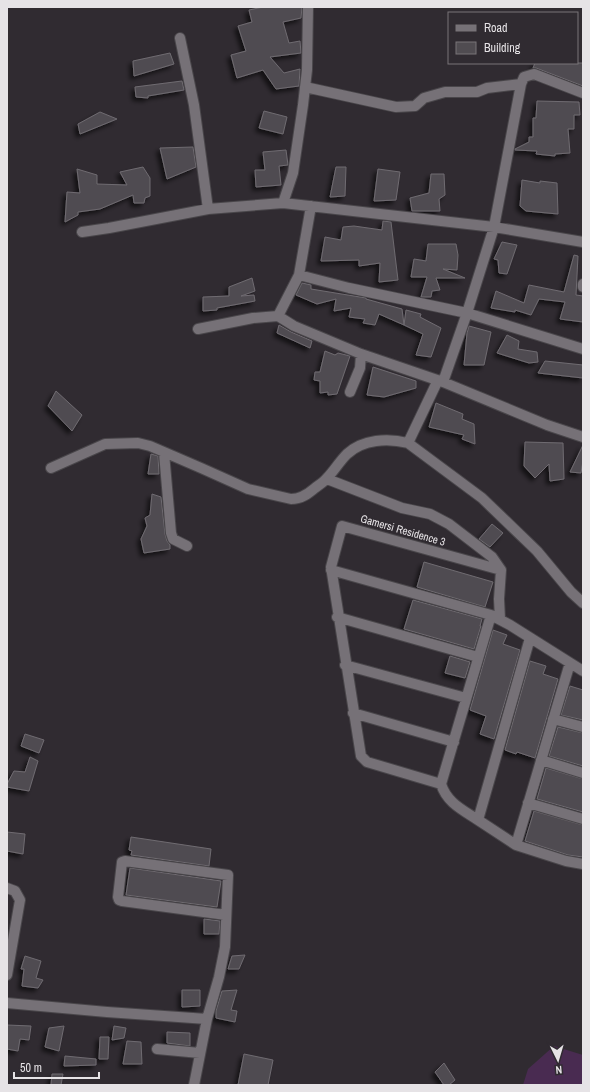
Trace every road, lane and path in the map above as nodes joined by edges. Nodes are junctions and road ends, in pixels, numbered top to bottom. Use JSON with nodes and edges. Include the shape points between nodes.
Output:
{"nodes":[{"id":1,"x":308,"y":7,"type":"edge"},
{"id":2,"x":180,"y":38,"type":"dead end"},
{"id":3,"x":521,"y":84,"type":"junction"},
{"id":4,"x":305,"y":87,"type":"junction"},
{"id":5,"x":583,"y":93,"type":"edge"},
{"id":6,"x":283,"y":203,"type":"junction"},
{"id":7,"x":311,"y":206,"type":"junction"},
{"id":8,"x":208,"y":209,"type":"junction"},
{"id":9,"x":494,"y":227,"type":"junction"},
{"id":10,"x":82,"y":232,"type":"dead end"},
{"id":11,"x":583,"y":242,"type":"edge"},
{"id":12,"x":299,"y":275,"type":"junction"},
{"id":13,"x":467,"y":313,"type":"junction"},
{"id":14,"x":278,"y":316,"type":"junction"},
{"id":15,"x":198,"y":329,"type":"dead end"},
{"id":16,"x":583,"y":349,"type":"edge"},
{"id":17,"x":362,"y":354,"type":"junction"},
{"id":18,"x":440,"y":381,"type":"junction"},
{"id":19,"x":350,"y":392,"type":"dead end"},
{"id":20,"x":583,"y":437,"type":"edge"},
{"id":21,"x":408,"y":443,"type":"junction"},
{"id":22,"x":164,"y":453,"type":"junction"},
{"id":23,"x":51,"y":468,"type":"dead end"},
{"id":24,"x":327,"y":479,"type":"junction"},
{"id":25,"x":187,"y":546,"type":"dead end"},
{"id":26,"x":331,"y":570,"type":"junction"},
{"id":27,"x":501,"y":570,"type":"junction"},
{"id":28,"x":583,"y":603,"type":"edge"},
{"id":29,"x":491,"y":615,"type":"junction"},
{"id":30,"x":337,"y":617,"type":"junction"},
{"id":31,"x":500,"y":619,"type":"junction"},
{"id":32,"x":530,"y":638,"type":"junction"},
{"id":33,"x":478,"y":657,"type":"junction"},
{"id":34,"x":570,"y":663,"type":"junction"},
{"id":35,"x":345,"y":664,"type":"junction"},
{"id":36,"x":583,"y":671,"type":"edge"},
{"id":37,"x":466,"y":698,"type":"junction"},
{"id":38,"x":353,"y":713,"type":"junction"},
{"id":39,"x":553,"y":719,"type":"junction"},
{"id":40,"x":583,"y":727,"type":"edge"},
{"id":41,"x":454,"y":742,"type":"junction"},
{"id":42,"x":541,"y":760,"type":"junction"},
{"id":43,"x":583,"y":772,"type":"edge"},
{"id":44,"x":441,"y":784,"type":"junction"},
{"id":45,"x":528,"y":803,"type":"junction"},
{"id":46,"x":583,"y":819,"type":"edge"},
{"id":47,"x":478,"y":820,"type":"junction"},
{"id":48,"x":516,"y":845,"type":"junction"},
{"id":49,"x":583,"y":864,"type":"edge"},
{"id":50,"x":7,"y":888,"type":"edge"},
{"id":51,"x":226,"y":915,"type":"junction"},
{"id":52,"x":7,"y":975,"type":"edge"},
{"id":53,"x":7,"y":1003,"type":"edge"},
{"id":54,"x":207,"y":1019,"type":"junction"},
{"id":55,"x":157,"y":1049,"type":"dead end"},
{"id":56,"x":200,"y":1053,"type":"junction"},
{"id":57,"x":194,"y":1085,"type":"edge"}],
"edges":[{"from":1,"to":4,"type":"street"},
{"from":2,"to":8,"type":"street","via":[[194,105]]},
{"from":3,"to":4,"type":"street","via":[[487,88],[476,92],[445,92],[424,98],[415,106],[396,107]]},
{"from":3,"to":5,"type":"street","via":[[524,77],[534,74]]},
{"from":3,"to":9,"type":"street"},
{"from":4,"to":6,"type":"street","via":[[293,173]]},
{"from":6,"to":7,"type":"street"},
{"from":6,"to":8,"type":"street"},
{"from":7,"to":9,"type":"street"},
{"from":7,"to":12,"type":"street"},
{"from":8,"to":10,"type":"street"},
{"from":9,"to":11,"type":"street"},
{"from":9,"to":13,"type":"street"},
{"from":12,"to":13,"type":"street"},
{"from":12,"to":14,"type":"street"},
{"from":13,"to":16,"type":"street"},
{"from":13,"to":18,"type":"street"},
{"from":14,"to":15,"type":"street","via":[[253,318]]},
{"from":14,"to":17,"type":"street","via":[[294,326]]},
{"from":17,"to":18,"type":"street"},
{"from":17,"to":19,"type":"street","via":[[360,368]]},
{"from":18,"to":20,"type":"street"},
{"from":18,"to":21,"type":"street"},
{"from":21,"to":24,"type":"street","via":[[379,440],[361,446],[348,453]]},
{"from":21,"to":28,"type":"street","via":[[482,498],[537,551],[570,592]]},
{"from":22,"to":23,"type":"street","via":[[138,443],[105,444]]},
{"from":22,"to":24,"type":"street","via":[[248,489],[291,499],[298,499]]},
{"from":22,"to":25,"type":"street","via":[[171,533],[173,539]]},
{"from":24,"to":27,"type":"street","name":"Gamersi Residence 3","via":[[408,510],[430,514],[449,524],[492,556]]},
{"from":26,"to":27,"type":"street","name":"Gamersi Residence 3","via":[[342,526]]},
{"from":26,"to":29,"type":"street"},
{"from":26,"to":30,"type":"street","name":"Gamersi Residence 3"},
{"from":27,"to":31,"type":"street"},
{"from":29,"to":31,"type":"street"},
{"from":29,"to":33,"type":"street"},
{"from":30,"to":33,"type":"street"},
{"from":30,"to":35,"type":"street","name":"Gamersi Residence 3"},
{"from":31,"to":32,"type":"street"},
{"from":32,"to":34,"type":"street"},
{"from":32,"to":47,"type":"street"},
{"from":33,"to":37,"type":"street"},
{"from":34,"to":36,"type":"street"},
{"from":34,"to":39,"type":"street"},
{"from":35,"to":37,"type":"street"},
{"from":35,"to":38,"type":"street","name":"Gamersi Residence 3"},
{"from":37,"to":41,"type":"street"},
{"from":38,"to":41,"type":"street"},
{"from":38,"to":44,"type":"street","name":"Gamersi Residence 3","via":[[363,760]]},
{"from":39,"to":40,"type":"street"},
{"from":39,"to":42,"type":"street"},
{"from":41,"to":44,"type":"street"},
{"from":42,"to":43,"type":"street"},
{"from":42,"to":45,"type":"street"},
{"from":44,"to":47,"type":"street","via":[[446,797]]},
{"from":45,"to":46,"type":"street"},
{"from":45,"to":48,"type":"street"},
{"from":47,"to":48,"type":"street"},
{"from":48,"to":49,"type":"street"},
{"from":50,"to":52,"type":"street","via":[[15,892],[20,900]]},
{"from":51,"to":51,"type":"street","via":[[228,876],[122,862],[118,897],[122,902]]},
{"from":51,"to":54,"type":"street","via":[[225,947]]},
{"from":53,"to":54,"type":"street"},
{"from":54,"to":56,"type":"street"},
{"from":55,"to":56,"type":"street"},
{"from":56,"to":57,"type":"street"}]}
